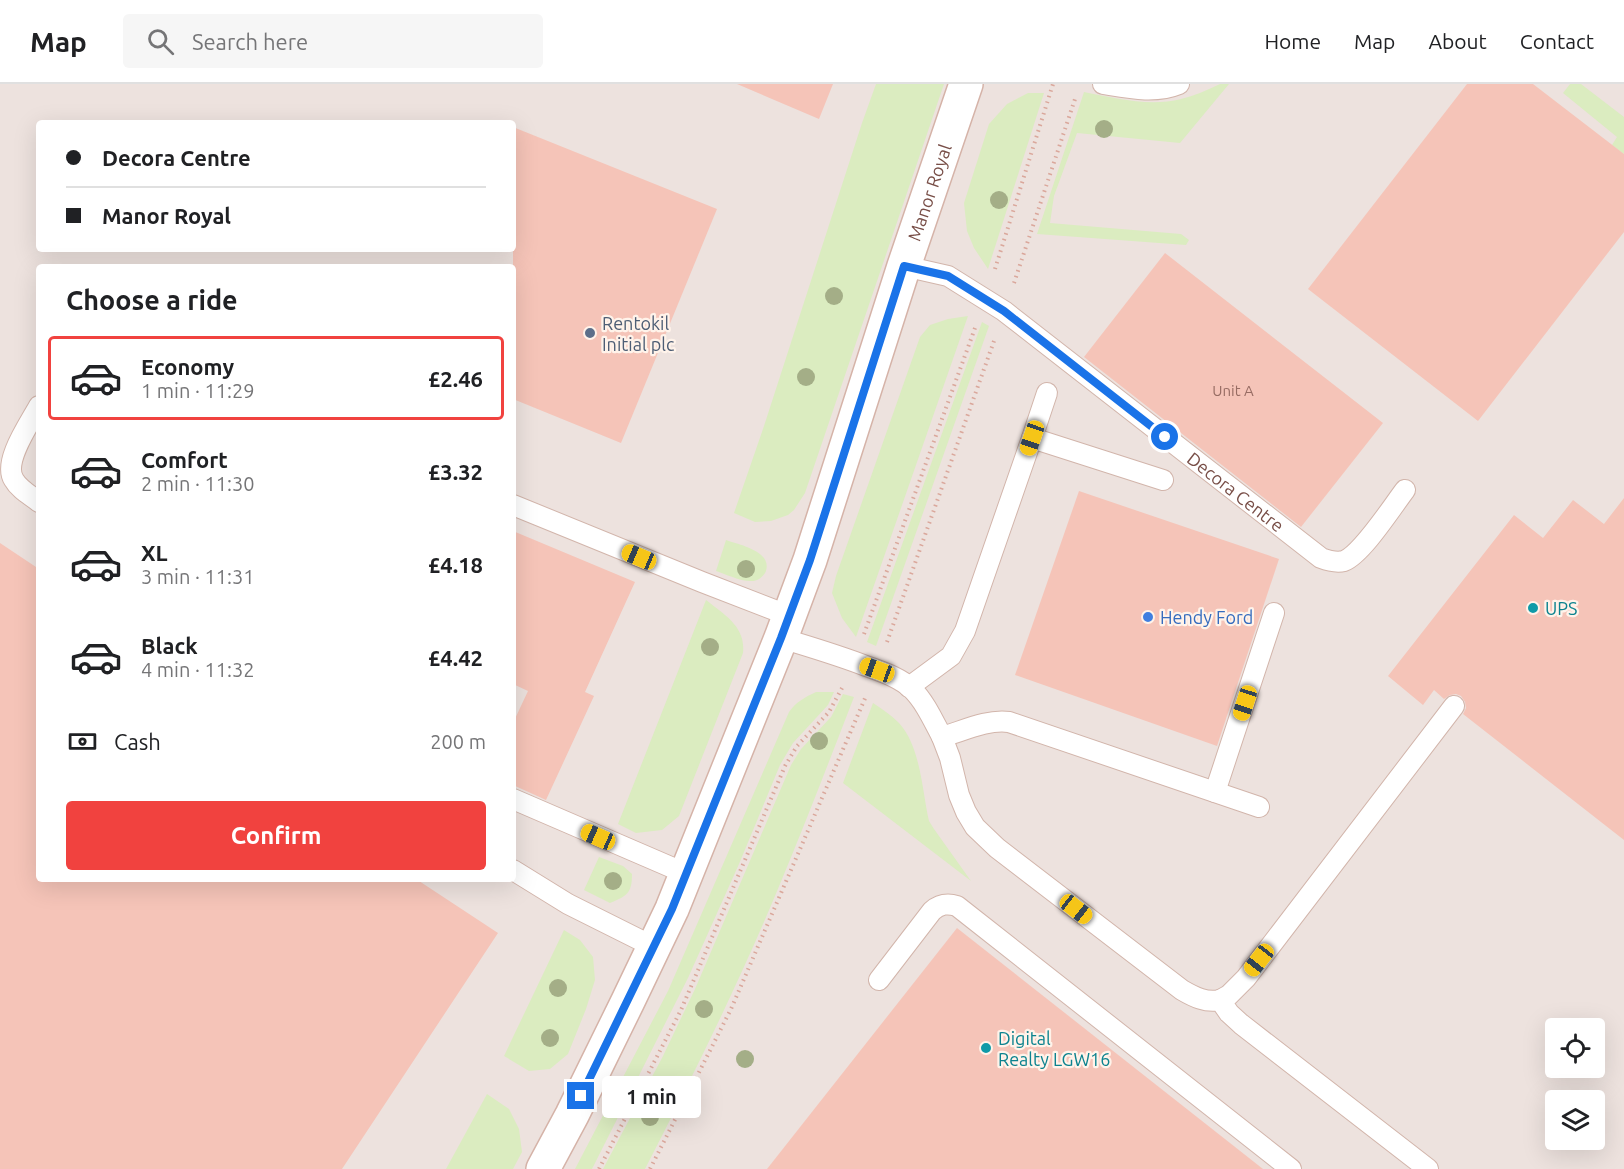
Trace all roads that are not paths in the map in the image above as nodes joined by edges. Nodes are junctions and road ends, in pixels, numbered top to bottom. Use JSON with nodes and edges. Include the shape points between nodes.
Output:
{"nodes":[{"id":1,"x":966,"y":84,"type":"edge"},
{"id":2,"x":1103,"y":84,"type":"edge"},
{"id":3,"x":1179,"y":84,"type":"edge"},
{"id":4,"x":904,"y":266,"type":"junction"},
{"id":5,"x":1047,"y":393,"type":"dead end"},
{"id":6,"x":36,"y":412,"type":"edge"},
{"id":7,"x":1032,"y":438,"type":"junction"},
{"id":8,"x":1163,"y":480,"type":"dead end"},
{"id":9,"x":1405,"y":490,"type":"dead end"},
{"id":10,"x":36,"y":499,"type":"edge"},
{"id":11,"x":516,"y":506,"type":"edge"},
{"id":12,"x":1274,"y":613,"type":"dead end"},
{"id":13,"x":785,"y":627,"type":"junction"},
{"id":14,"x":909,"y":687,"type":"junction"},
{"id":15,"x":1454,"y":706,"type":"dead end"},
{"id":16,"x":942,"y":737,"type":"junction"},
{"id":17,"x":1215,"y":792,"type":"junction"},
{"id":18,"x":516,"y":800,"type":"edge"},
{"id":19,"x":1259,"y":807,"type":"dead end"},
{"id":20,"x":516,"y":872,"type":"edge"},
{"id":21,"x":687,"y":874,"type":"junction"},
{"id":22,"x":654,"y":947,"type":"junction"},
{"id":23,"x":879,"y":980,"type":"dead end"},
{"id":24,"x":1220,"y":999,"type":"junction"},
{"id":25,"x":543,"y":1169,"type":"edge"},
{"id":26,"x":1291,"y":1169,"type":"edge"},
{"id":27,"x":1428,"y":1169,"type":"edge"}],
"edges":[{"from":1,"to":4,"type":"street","name":"Manor Royal"},
{"from":2,"to":3,"type":"lane","via":[[1148,89]]},
{"from":4,"to":9,"type":"lane","name":"Decora Centre","via":[[948,276],[1004,311],[1321,558],[1336,562],[1353,555]]},
{"from":4,"to":13,"type":"street","name":"Manor Royal"},
{"from":5,"to":7,"type":"lane"},
{"from":6,"to":10,"type":"lane","via":[[15,451],[10,470],[15,482]]},
{"from":7,"to":8,"type":"lane"},
{"from":7,"to":14,"type":"lane","via":[[965,631],[951,656]]},
{"from":11,"to":13,"type":"lane","via":[[702,582]]},
{"from":12,"to":17,"type":"lane"},
{"from":13,"to":14,"type":"lane"},
{"from":13,"to":21,"type":"street","name":"Manor Royal"},
{"from":14,"to":16,"type":"lane"},
{"from":15,"to":24,"type":"lane","via":[[1246,978]]},
{"from":16,"to":17,"type":"lane","via":[[987,723],[1009,722]]},
{"from":16,"to":24,"type":"lane","via":[[962,804],[981,833],[1182,990],[1197,998]]},
{"from":17,"to":19,"type":"lane"},
{"from":18,"to":21,"type":"lane"},
{"from":20,"to":22,"type":"lane","via":[[568,904]]},
{"from":21,"to":22,"type":"street","name":"Manor Royal"},
{"from":22,"to":25,"type":"street","name":"Manor Royal"},
{"from":23,"to":26,"type":"lane","via":[[932,911],[943,904],[957,906]]},
{"from":24,"to":27,"type":"lane","via":[[1241,1024]]}]}
